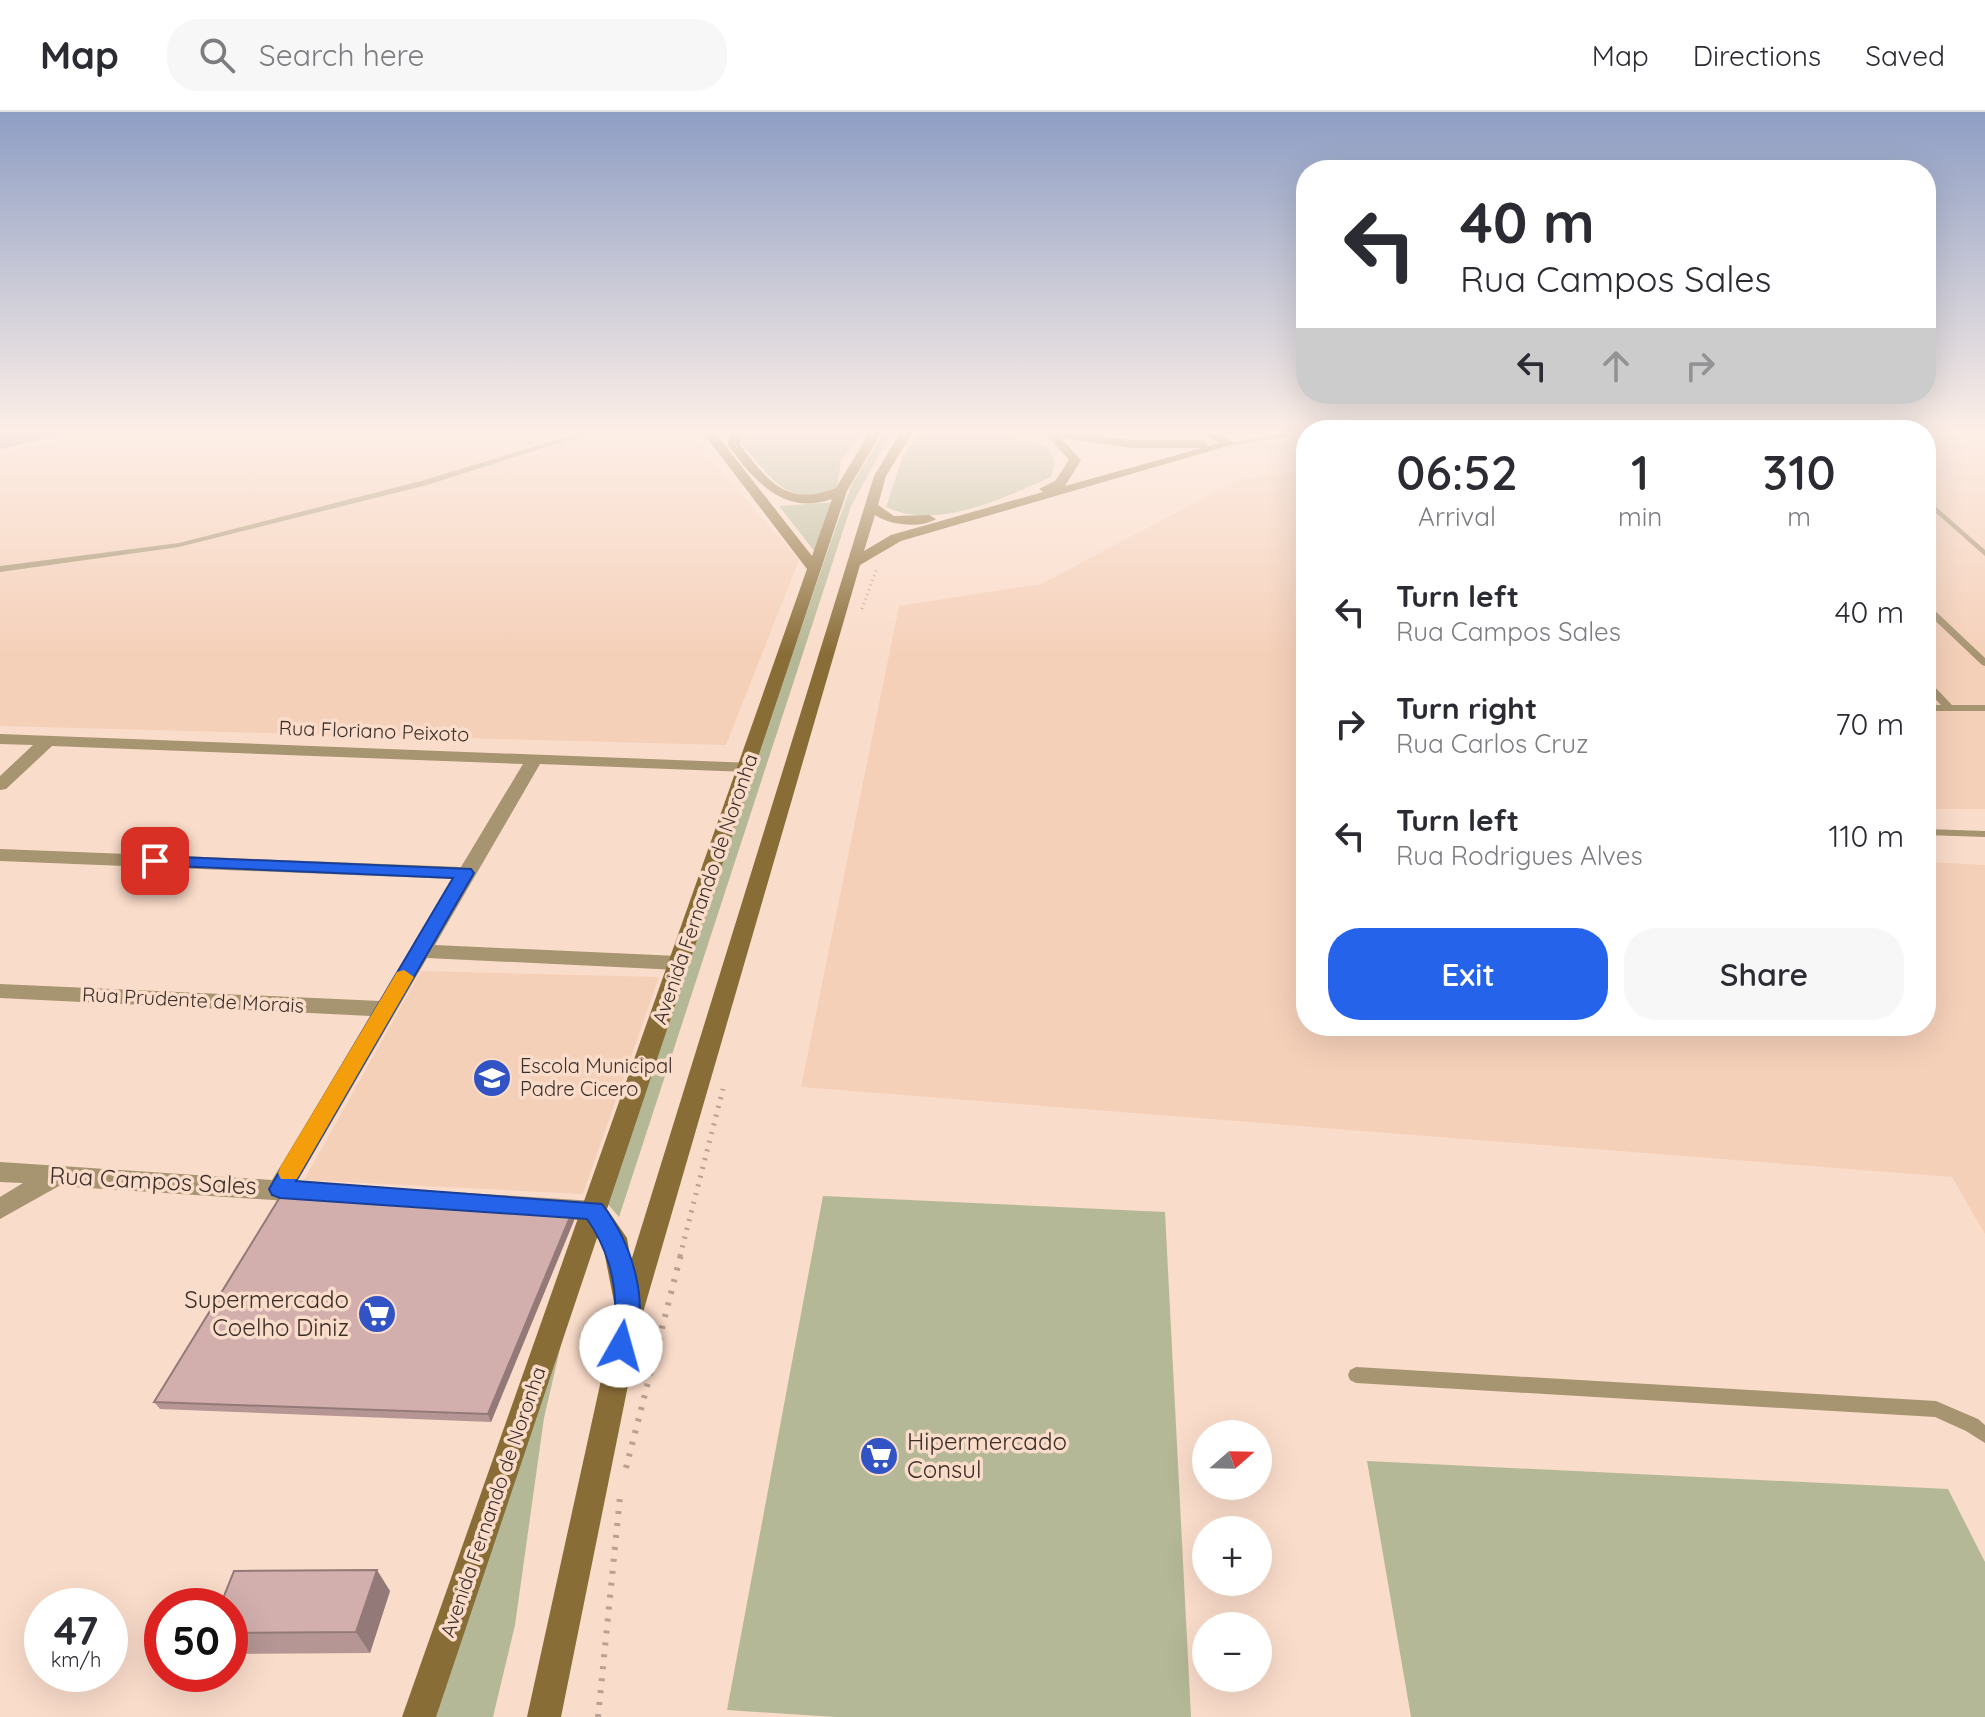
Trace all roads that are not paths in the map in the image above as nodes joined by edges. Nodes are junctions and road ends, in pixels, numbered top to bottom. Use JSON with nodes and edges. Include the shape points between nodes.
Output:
{"nodes":[{"id":1,"x":337,"y":505,"type":"edge"},
{"id":2,"x":765,"y":505,"type":"edge"},
{"id":3,"x":837,"y":505,"type":"edge"},
{"id":4,"x":882,"y":505,"type":"edge"},
{"id":5,"x":986,"y":505,"type":"edge"},
{"id":6,"x":1013,"y":505,"type":"edge"},
{"id":7,"x":1936,"y":509,"type":"edge"},
{"id":8,"x":882,"y":514,"type":"junction"},
{"id":9,"x":1985,"y":554,"type":"edge"},
{"id":10,"x":854,"y":563,"type":"junction"},
{"id":11,"x":0,"y":569,"type":"edge"},
{"id":12,"x":816,"y":571,"type":"junction"},
{"id":13,"x":1936,"y":616,"type":"edge"},
{"id":14,"x":1985,"y":663,"type":"edge"},
{"id":15,"x":1936,"y":694,"type":"edge"},
{"id":16,"x":1936,"y":708,"type":"edge"},
{"id":17,"x":1949,"y":708,"type":"junction"},
{"id":18,"x":1985,"y":708,"type":"edge"},
{"id":19,"x":0,"y":739,"type":"edge"},
{"id":20,"x":49,"y":740,"type":"junction"},
{"id":21,"x":534,"y":760,"type":"junction"},
{"id":22,"x":747,"y":767,"type":"junction"},
{"id":23,"x":0,"y":785,"type":"edge"},
{"id":24,"x":1936,"y":832,"type":"edge"},
{"id":25,"x":1985,"y":834,"type":"edge"},
{"id":26,"x":1936,"y":839,"type":"edge"},
{"id":27,"x":1985,"y":840,"type":"edge"},
{"id":28,"x":0,"y":855,"type":"edge"},
{"id":29,"x":465,"y":873,"type":"junction"},
{"id":30,"x":419,"y":951,"type":"junction"},
{"id":31,"x":678,"y":963,"type":"junction"},
{"id":32,"x":0,"y":991,"type":"edge"},
{"id":33,"x":385,"y":1009,"type":"junction"},
{"id":34,"x":0,"y":1172,"type":"edge"},
{"id":35,"x":57,"y":1175,"type":"junction"},
{"id":36,"x":280,"y":1189,"type":"junction"},
{"id":37,"x":0,"y":1209,"type":"edge"},
{"id":38,"x":594,"y":1211,"type":"junction"},
{"id":39,"x":628,"y":1316,"type":"junction"},
{"id":40,"x":1356,"y":1375,"type":"dead end"},
{"id":41,"x":1985,"y":1435,"type":"edge"},
{"id":42,"x":419,"y":1717,"type":"edge"},
{"id":43,"x":544,"y":1717,"type":"edge"}],
"edges":[{"from":1,"to":11,"type":"lane","via":[[179,545]]},
{"from":2,"to":12,"type":"main road"},
{"from":3,"to":12,"type":"main road","name":"Avenida Fernando de Noronha"},
{"from":4,"to":8,"type":"main road"},
{"from":5,"to":8,"type":"main road","via":[[940,518]]},
{"from":6,"to":10,"type":"main road","via":[[896,538]]},
{"from":7,"to":9,"type":"lane"},
{"from":8,"to":10,"type":"main road"},
{"from":10,"to":39,"type":"main road"},
{"from":12,"to":22,"type":"main road","name":"Avenida Fernando de Noronha"},
{"from":13,"to":14,"type":"lane"},
{"from":15,"to":17,"type":"lane"},
{"from":16,"to":17,"type":"lane"},
{"from":17,"to":18,"type":"lane"},
{"from":19,"to":20,"type":"street","name":"Rua Floriano Peixoto"},
{"from":20,"to":21,"type":"street","name":"Rua Floriano Peixoto"},
{"from":20,"to":23,"type":"street"},
{"from":21,"to":22,"type":"street","name":"Rua Floriano Peixoto"},
{"from":21,"to":29,"type":"street"},
{"from":22,"to":31,"type":"main road","name":"Avenida Fernando de Noronha"},
{"from":24,"to":25,"type":"lane"},
{"from":26,"to":27,"type":"lane"},
{"from":28,"to":29,"type":"street"},
{"from":29,"to":30,"type":"street"},
{"from":30,"to":31,"type":"street"},
{"from":30,"to":33,"type":"street"},
{"from":31,"to":38,"type":"main road","name":"Avenida Fernando de Noronha"},
{"from":32,"to":33,"type":"street","name":"Rua Prudente de Morais"},
{"from":33,"to":36,"type":"street"},
{"from":34,"to":35,"type":"street","name":"Rua Campos Sales"},
{"from":35,"to":36,"type":"street","name":"Rua Campos Sales"},
{"from":35,"to":37,"type":"street"},
{"from":36,"to":38,"type":"street","name":"Rua Campos Sales"},
{"from":38,"to":39,"type":"main road","via":[[614,1238]]},
{"from":38,"to":42,"type":"main road","name":"Avenida Fernando de Noronha"},
{"from":39,"to":43,"type":"main road"},
{"from":40,"to":41,"type":"lane","via":[[1936,1409]]}]}
